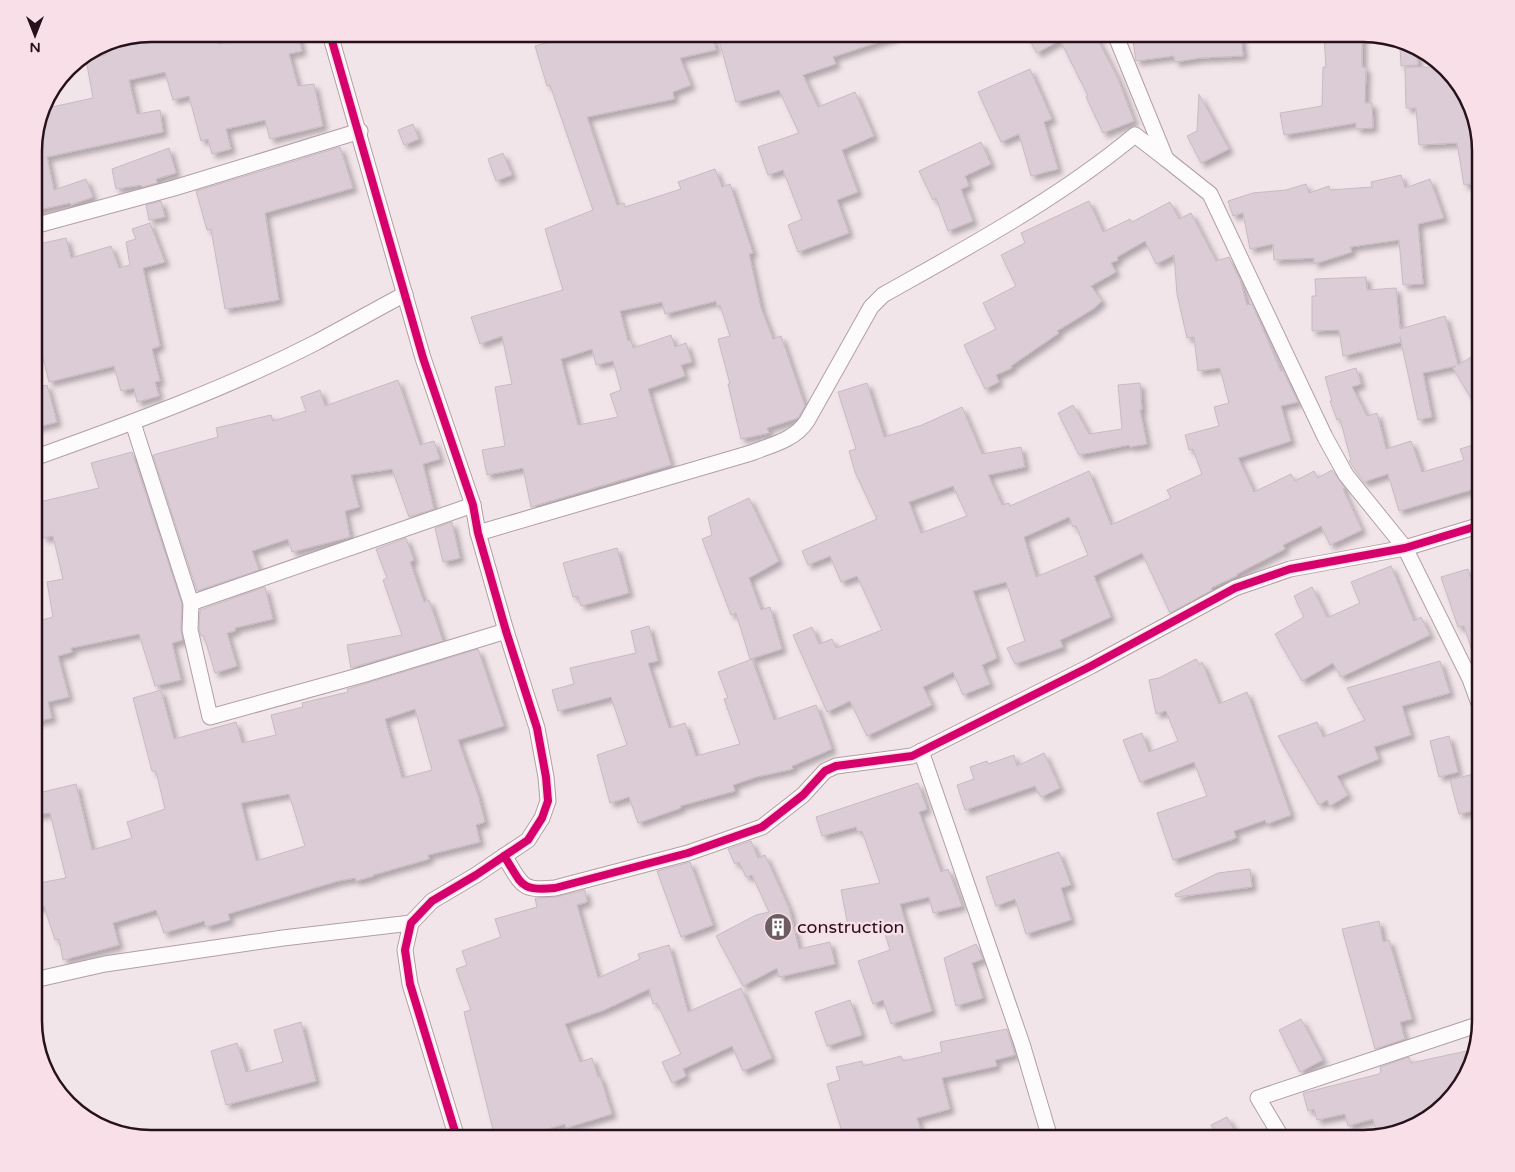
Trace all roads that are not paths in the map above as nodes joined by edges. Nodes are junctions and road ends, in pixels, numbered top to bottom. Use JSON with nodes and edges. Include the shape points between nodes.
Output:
{"nodes":[{"id":1,"x":332,"y":42,"type":"edge"},
{"id":2,"x":1118,"y":42,"type":"edge"},
{"id":3,"x":360,"y":131,"type":"junction"},
{"id":4,"x":1166,"y":158,"type":"junction"},
{"id":5,"x":43,"y":224,"type":"edge"},
{"id":6,"x":405,"y":294,"type":"junction"},
{"id":7,"x":133,"y":423,"type":"junction"},
{"id":8,"x":43,"y":455,"type":"edge"},
{"id":9,"x":473,"y":506,"type":"junction"},
{"id":10,"x":1472,"y":528,"type":"edge"},
{"id":11,"x":478,"y":533,"type":"junction"},
{"id":12,"x":1405,"y":548,"type":"junction"},
{"id":13,"x":191,"y":603,"type":"junction"},
{"id":14,"x":506,"y":631,"type":"junction"},
{"id":15,"x":1472,"y":684,"type":"edge"},
{"id":16,"x":921,"y":751,"type":"junction"},
{"id":17,"x":504,"y":856,"type":"junction"},
{"id":18,"x":410,"y":923,"type":"junction"},
{"id":19,"x":43,"y":978,"type":"edge"},
{"id":20,"x":1472,"y":1027,"type":"edge"},
{"id":21,"x":455,"y":1130,"type":"edge"},
{"id":22,"x":1048,"y":1130,"type":"edge"},
{"id":23,"x":1277,"y":1130,"type":"edge"}],
"edges":[{"from":1,"to":3,"type":"street"},
{"from":2,"to":4,"type":"street"},
{"from":3,"to":5,"type":"street","via":[[174,188]]},
{"from":3,"to":6,"type":"street"},
{"from":4,"to":11,"type":"street","via":[[1135,135],[1095,168],[1023,216],[883,295],[871,307],[807,421],[793,436],[751,453]]},
{"from":4,"to":12,"type":"street","via":[[1210,194],[1325,437],[1346,475]]},
{"from":6,"to":7,"type":"street","via":[[314,343]]},
{"from":6,"to":9,"type":"street"},
{"from":7,"to":8,"type":"street"},
{"from":7,"to":13,"type":"street"},
{"from":9,"to":11,"type":"street"},
{"from":9,"to":13,"type":"street"},
{"from":10,"to":12,"type":"street"},
{"from":11,"to":14,"type":"street"},
{"from":12,"to":15,"type":"street"},
{"from":12,"to":16,"type":"street","via":[[1290,569],[1235,588],[1091,666]]},
{"from":13,"to":14,"type":"street","via":[[190,630],[210,717]]},
{"from":14,"to":17,"type":"street","via":[[537,728],[548,801],[528,840]]},
{"from":16,"to":17,"type":"street","via":[[912,756],[836,766],[824,771],[803,795],[762,826],[688,853],[555,888],[534,890],[525,887]]},
{"from":16,"to":22,"type":"street","via":[[1022,1044]]},
{"from":17,"to":18,"type":"street","via":[[432,901]]},
{"from":18,"to":19,"type":"street","via":[[105,964]]},
{"from":18,"to":21,"type":"street","via":[[405,950],[410,984]]},
{"from":20,"to":23,"type":"street","via":[[1258,1098]]}]}
